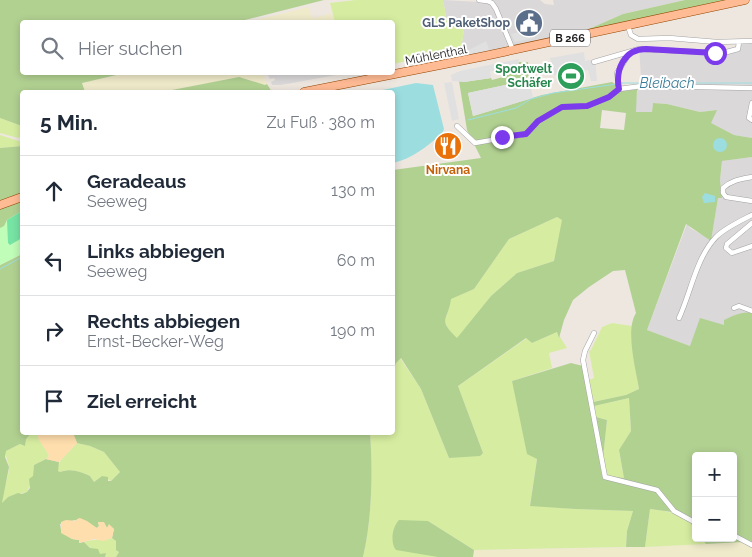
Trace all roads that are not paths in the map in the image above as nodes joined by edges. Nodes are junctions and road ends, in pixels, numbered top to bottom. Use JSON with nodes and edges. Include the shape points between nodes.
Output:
{"nodes":[{"id":1,"x":479,"y":0,"type":"edge"},
{"id":2,"x":486,"y":0,"type":"edge"},
{"id":3,"x":745,"y":0,"type":"edge"},
{"id":4,"x":628,"y":26,"type":"junction"},
{"id":5,"x":752,"y":41,"type":"edge"},
{"id":6,"x":739,"y":42,"type":"junction"},
{"id":7,"x":513,"y":50,"type":"junction"},
{"id":8,"x":630,"y":52,"type":"junction"},
{"id":9,"x":594,"y":62,"type":"dead end"},
{"id":10,"x":395,"y":74,"type":"edge"},
{"id":11,"x":389,"y":75,"type":"edge"},
{"id":12,"x":618,"y":86,"type":"junction"},
{"id":13,"x":752,"y":88,"type":"edge"},
{"id":14,"x":314,"y":90,"type":"edge"},
{"id":15,"x":752,"y":102,"type":"edge"},
{"id":16,"x":752,"y":120,"type":"edge"},
{"id":17,"x":457,"y":126,"type":"dead end"},
{"id":18,"x":752,"y":177,"type":"edge"},
{"id":19,"x":20,"y":198,"type":"edge"},
{"id":20,"x":752,"y":201,"type":"edge"},
{"id":21,"x":0,"y":205,"type":"edge"},
{"id":22,"x":752,"y":215,"type":"edge"},
{"id":23,"x":752,"y":223,"type":"edge"},
{"id":24,"x":752,"y":246,"type":"edge"},
{"id":25,"x":734,"y":308,"type":"dead end"},
{"id":26,"x":752,"y":311,"type":"edge"},
{"id":27,"x":679,"y":318,"type":"dead end"},
{"id":28,"x":594,"y":333,"type":"dead end"},
{"id":29,"x":692,"y":521,"type":"edge"},
{"id":30,"x":737,"y":538,"type":"edge"},
{"id":31,"x":752,"y":545,"type":"edge"}],
"edges":[{"from":1,"to":2,"type":"street"},
{"from":2,"to":7,"type":"street","via":[[496,9]]},
{"from":3,"to":4,"type":"main road","number":"B 266"},
{"from":4,"to":6,"type":"street","via":[[631,35],[638,39]]},
{"from":4,"to":7,"type":"main road","number":"B 266"},
{"from":5,"to":6,"type":"street"},
{"from":6,"to":8,"type":"street","via":[[738,49],[723,53],[646,49]]},
{"from":7,"to":10,"type":"main road","name":"Mühlenthal","number":"B 266"},
{"from":8,"to":9,"type":"street"},
{"from":8,"to":12,"type":"street","via":[[617,73]]},
{"from":11,"to":14,"type":"main road","name":"Mühlenthal","number":"B 266"},
{"from":12,"to":13,"type":"street"},
{"from":12,"to":17,"type":"street","via":[[609,97],[587,106],[562,107],[538,121],[526,134],[473,142]]},
{"from":15,"to":16,"type":"street","via":[[749,115]]},
{"from":18,"to":20,"type":"street","via":[[728,184],[723,193],[726,197]]},
{"from":19,"to":21,"type":"main road"},
{"from":22,"to":27,"type":"street","via":[[716,236],[704,253]]},
{"from":23,"to":24,"type":"street","via":[[726,248],[732,253]]},
{"from":25,"to":26,"type":"street","via":[[739,306]]},
{"from":28,"to":29,"type":"street","via":[[583,360],[605,477],[657,490],[674,511]]},
{"from":30,"to":31,"type":"street"}]}
